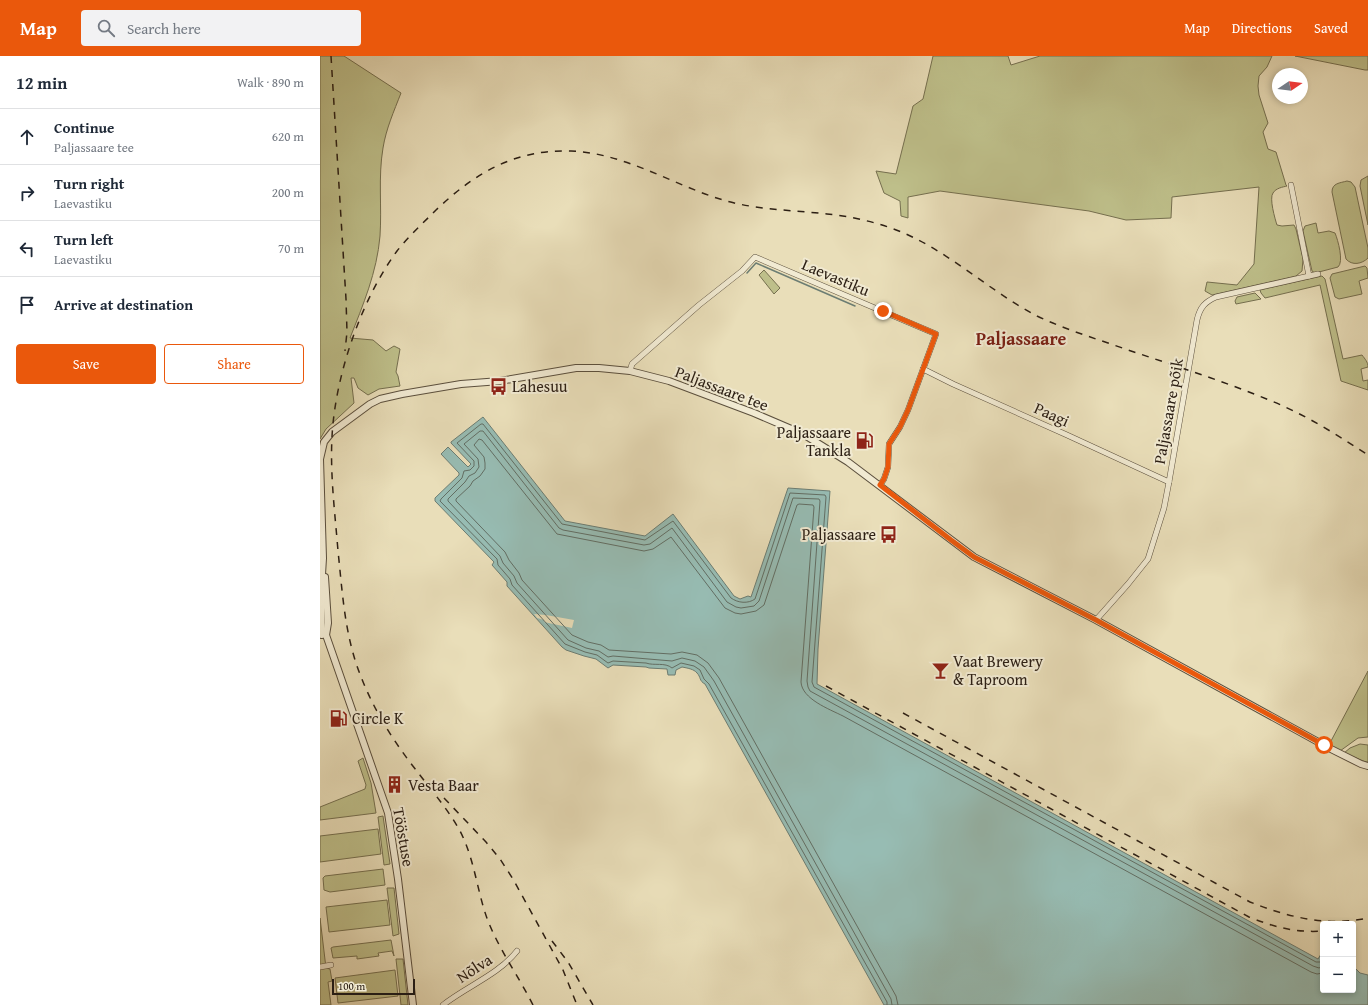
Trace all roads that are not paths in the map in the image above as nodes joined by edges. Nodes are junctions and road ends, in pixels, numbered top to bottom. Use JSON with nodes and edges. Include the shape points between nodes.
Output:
{"nodes":[{"id":1,"x":1291,"y":185,"type":"dead end"},
{"id":2,"x":1318,"y":274,"type":"dead end"},
{"id":3,"x":1309,"y":276,"type":"junction"},
{"id":4,"x":923,"y":369,"type":"junction"},
{"id":5,"x":630,"y":371,"type":"junction"},
{"id":6,"x":1169,"y":482,"type":"junction"},
{"id":7,"x":880,"y":485,"type":"junction"},
{"id":8,"x":1096,"y":620,"type":"junction"},
{"id":9,"x":323,"y":635,"type":"edge"},
{"id":10,"x":1368,"y":766,"type":"edge"},
{"id":11,"x":517,"y":951,"type":"dead end"},
{"id":12,"x":331,"y":965,"type":"dead end"},
{"id":13,"x":320,"y":967,"type":"edge"},
{"id":14,"x":413,"y":1005,"type":"edge"},
{"id":15,"x":443,"y":1005,"type":"edge"}],
"edges":[{"from":1,"to":3,"type":"street"},
{"from":2,"to":3,"type":"street","name":"Paljassaare põik"},
{"from":3,"to":6,"type":"street","name":"Paljassaare põik","via":[[1216,297],[1202,307],[1197,320]]},
{"from":4,"to":5,"type":"street","name":"Laevastiku","via":[[936,334],[755,257],[742,272],[699,305],[632,364]]},
{"from":4,"to":6,"type":"street","name":"Paagi"},
{"from":4,"to":7,"type":"street","name":"Laevastiku","via":[[908,410],[889,444],[888,467]]},
{"from":5,"to":7,"type":"street","name":"Paljassaare tee","via":[[754,413],[803,434]]},
{"from":5,"to":9,"type":"street","name":"Paljassaare tee","via":[[576,368],[402,394],[370,404],[332,432],[324,442],[320,459]]},
{"from":6,"to":8,"type":"street","name":"Paljassaare põik","via":[[1164,508],[1148,559]]},
{"from":7,"to":8,"type":"street","name":"Paljassaare tee","via":[[974,557]]},
{"from":8,"to":10,"type":"street","name":"Paljassaare tee","via":[[1324,745]]},
{"from":9,"to":14,"type":"street","name":"Tööstuse","via":[[388,813]]},
{"from":11,"to":15,"type":"street","name":"Nõlva","via":[[509,961]]},
{"from":12,"to":13,"type":"street"}]}
